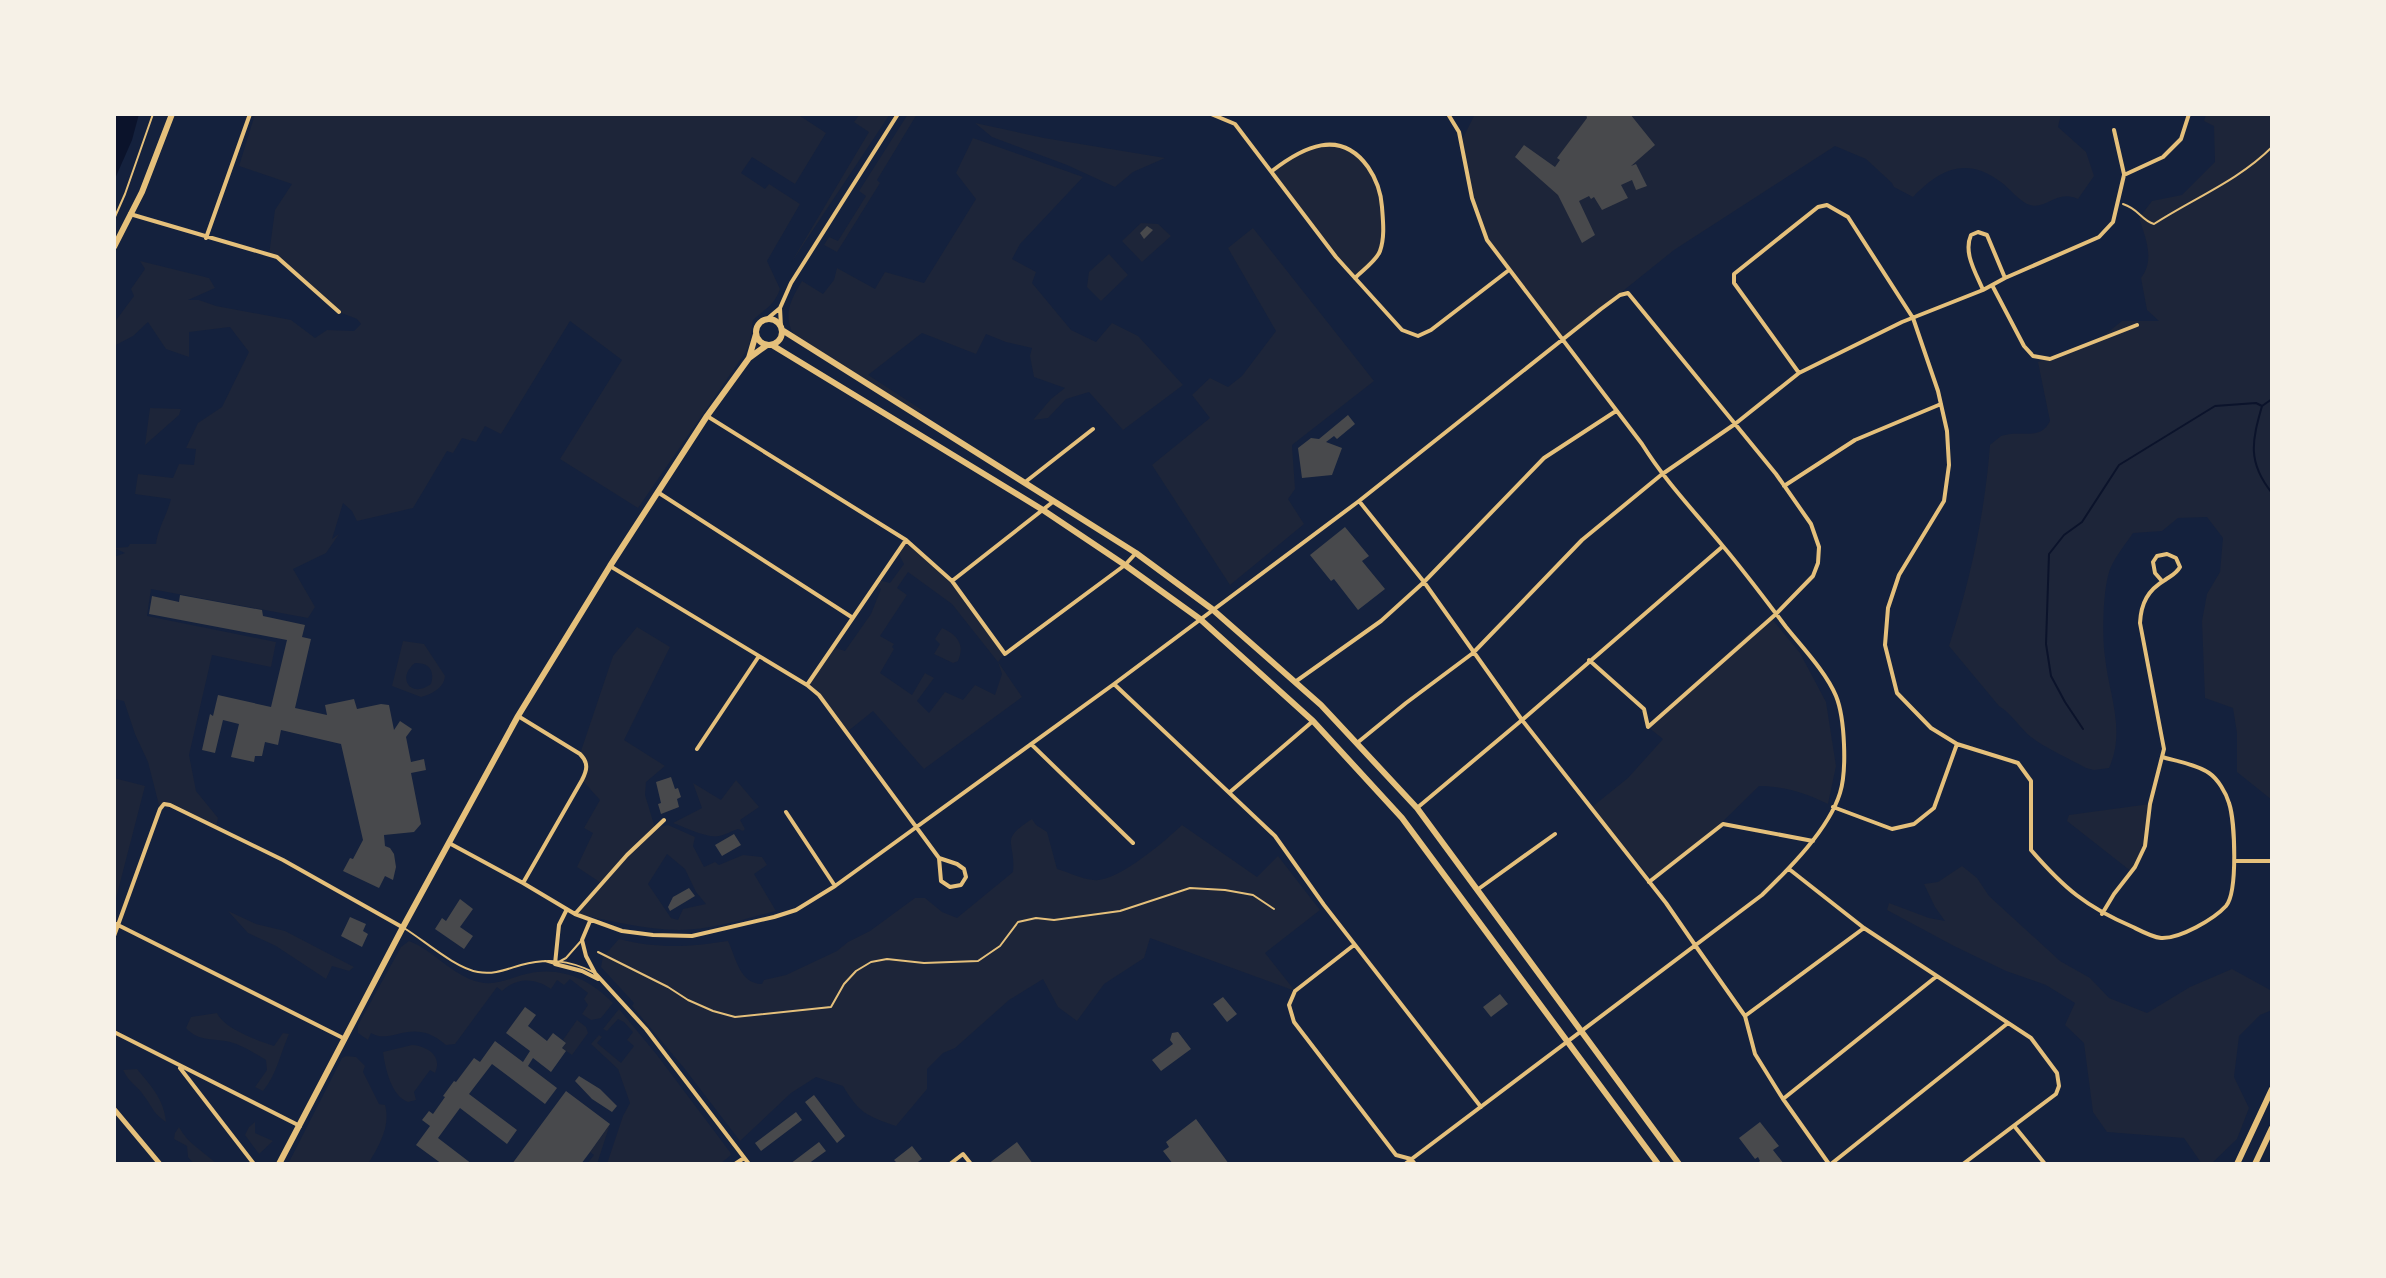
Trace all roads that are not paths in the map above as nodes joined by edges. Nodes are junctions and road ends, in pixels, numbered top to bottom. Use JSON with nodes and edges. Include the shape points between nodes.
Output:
{"nodes":[{"id":1,"x":172,"y":114,"type":"edge"},
{"id":2,"x":250,"y":114,"type":"edge"},
{"id":3,"x":898,"y":114,"type":"edge"},
{"id":4,"x":1211,"y":114,"type":"edge"},
{"id":5,"x":1448,"y":114,"type":"edge"},
{"id":6,"x":2189,"y":114,"type":"edge"},
{"id":7,"x":1222,"y":116,"type":"edge"},
{"id":8,"x":2114,"y":130,"type":"dead end"},
{"id":9,"x":1272,"y":171,"type":"junction"},
{"id":10,"x":2124,"y":175,"type":"junction"},
{"id":11,"x":130,"y":214,"type":"junction"},
{"id":12,"x":126,"y":221,"type":"junction"},
{"id":13,"x":206,"y":238,"type":"junction"},
{"id":14,"x":114,"y":239,"type":"edge"},
{"id":15,"x":114,"y":247,"type":"edge"},
{"id":16,"x":1509,"y":270,"type":"junction"},
{"id":17,"x":1355,"y":278,"type":"junction"},
{"id":18,"x":2005,"y":278,"type":"junction"},
{"id":19,"x":1991,"y":284,"type":"junction"},
{"id":20,"x":1983,"y":290,"type":"junction"},
{"id":21,"x":780,"y":308,"type":"junction"},
{"id":22,"x":339,"y":312,"type":"dead end"},
{"id":23,"x":1913,"y":318,"type":"junction"},
{"id":24,"x":767,"y":319,"type":"junction"},
{"id":25,"x":2137,"y":325,"type":"dead end"},
{"id":26,"x":782,"y":328,"type":"junction"},
{"id":27,"x":756,"y":334,"type":"junction"},
{"id":28,"x":1562,"y":340,"type":"junction"},
{"id":29,"x":770,"y":345,"type":"junction"},
{"id":30,"x":749,"y":358,"type":"junction"},
{"id":31,"x":1799,"y":373,"type":"junction"},
{"id":32,"x":1941,"y":404,"type":"junction"},
{"id":33,"x":1616,"y":411,"type":"junction"},
{"id":34,"x":707,"y":416,"type":"junction"},
{"id":35,"x":1735,"y":424,"type":"junction"},
{"id":36,"x":1093,"y":429,"type":"dead end"},
{"id":37,"x":1661,"y":475,"type":"junction"},
{"id":38,"x":1024,"y":483,"type":"junction"},
{"id":39,"x":1784,"y":486,"type":"junction"},
{"id":40,"x":659,"y":493,"type":"junction"},
{"id":41,"x":1054,"y":501,"type":"junction"},
{"id":42,"x":1359,"y":501,"type":"junction"},
{"id":43,"x":1043,"y":510,"type":"junction"},
{"id":44,"x":906,"y":540,"type":"junction"},
{"id":45,"x":1723,"y":546,"type":"junction"},
{"id":46,"x":1136,"y":553,"type":"junction"},
{"id":47,"x":1125,"y":565,"type":"junction"},
{"id":48,"x":610,"y":566,"type":"junction"},
{"id":49,"x":952,"y":581,"type":"junction"},
{"id":50,"x":2162,"y":581,"type":"junction"},
{"id":51,"x":1424,"y":582,"type":"junction"},
{"id":52,"x":1212,"y":609,"type":"junction"},
{"id":53,"x":1776,"y":614,"type":"junction"},
{"id":54,"x":853,"y":618,"type":"junction"},
{"id":55,"x":1200,"y":619,"type":"junction"},
{"id":56,"x":1473,"y":653,"type":"junction"},
{"id":57,"x":759,"y":656,"type":"junction"},
{"id":58,"x":1589,"y":660,"type":"junction"},
{"id":59,"x":1295,"y":682,"type":"junction"},
{"id":60,"x":1114,"y":684,"type":"junction"},
{"id":61,"x":807,"y":685,"type":"junction"},
{"id":62,"x":518,"y":716,"type":"junction"},
{"id":63,"x":1522,"y":720,"type":"junction"},
{"id":64,"x":1313,"y":721,"type":"junction"},
{"id":65,"x":1357,"y":743,"type":"junction"},
{"id":66,"x":1030,"y":744,"type":"junction"},
{"id":67,"x":1957,"y":744,"type":"junction"},
{"id":68,"x":697,"y":749,"type":"dead end"},
{"id":69,"x":2162,"y":757,"type":"junction"},
{"id":70,"x":1230,"y":792,"type":"junction"},
{"id":71,"x":1833,"y":807,"type":"junction"},
{"id":72,"x":1417,"y":808,"type":"junction"},
{"id":73,"x":786,"y":812,"type":"dead end"},
{"id":74,"x":664,"y":820,"type":"dead end"},
{"id":75,"x":916,"y":827,"type":"junction"},
{"id":76,"x":1555,"y":834,"type":"dead end"},
{"id":77,"x":1813,"y":841,"type":"junction"},
{"id":78,"x":449,"y":843,"type":"junction"},
{"id":79,"x":1133,"y":843,"type":"dead end"},
{"id":80,"x":939,"y":858,"type":"junction"},
{"id":81,"x":2234,"y":861,"type":"junction"},
{"id":82,"x":2272,"y":861,"type":"edge"},
{"id":83,"x":1789,"y":869,"type":"junction"},
{"id":84,"x":1649,"y":882,"type":"junction"},
{"id":85,"x":523,"y":883,"type":"junction"},
{"id":86,"x":835,"y":886,"type":"junction"},
{"id":87,"x":1477,"y":890,"type":"junction"},
{"id":88,"x":567,"y":909,"type":"junction"},
{"id":89,"x":575,"y":914,"type":"junction"},
{"id":90,"x":2102,"y":914,"type":"junction"},
{"id":91,"x":590,"y":921,"type":"junction"},
{"id":92,"x":116,"y":924,"type":"edge"},
{"id":93,"x":403,"y":927,"type":"junction"},
{"id":94,"x":1864,"y":928,"type":"junction"},
{"id":95,"x":114,"y":936,"type":"edge"},
{"id":96,"x":582,"y":940,"type":"junction"},
{"id":97,"x":1355,"y":944,"type":"junction"},
{"id":98,"x":1695,"y":945,"type":"junction"},
{"id":99,"x":557,"y":961,"type":"junction"},
{"id":100,"x":595,"y":973,"type":"junction"},
{"id":101,"x":1937,"y":976,"type":"junction"},
{"id":102,"x":600,"y":980,"type":"junction"},
{"id":103,"x":1745,"y":1016,"type":"junction"},
{"id":104,"x":2008,"y":1023,"type":"junction"},
{"id":105,"x":1581,"y":1031,"type":"junction"},
{"id":106,"x":114,"y":1032,"type":"edge"},
{"id":107,"x":345,"y":1039,"type":"junction"},
{"id":108,"x":1568,"y":1042,"type":"junction"},
{"id":109,"x":179,"y":1066,"type":"junction"},
{"id":110,"x":2272,"y":1089,"type":"edge"},
{"id":111,"x":1783,"y":1099,"type":"junction"},
{"id":112,"x":1481,"y":1107,"type":"junction"},
{"id":113,"x":115,"y":1114,"type":"edge"},
{"id":114,"x":300,"y":1126,"type":"junction"},
{"id":115,"x":2015,"y":1127,"type":"junction"},
{"id":116,"x":2272,"y":1128,"type":"edge"},
{"id":117,"x":744,"y":1158,"type":"junction"},
{"id":118,"x":1413,"y":1162,"type":"edge"},
{"id":119,"x":160,"y":1164,"type":"edge"},
{"id":120,"x":254,"y":1164,"type":"edge"},
{"id":121,"x":279,"y":1164,"type":"edge"},
{"id":122,"x":735,"y":1164,"type":"edge"},
{"id":123,"x":749,"y":1164,"type":"edge"},
{"id":124,"x":950,"y":1164,"type":"edge"},
{"id":125,"x":971,"y":1164,"type":"edge"},
{"id":126,"x":1405,"y":1164,"type":"edge"},
{"id":127,"x":1658,"y":1164,"type":"edge"},
{"id":128,"x":1679,"y":1164,"type":"edge"},
{"id":129,"x":1830,"y":1164,"type":"edge"},
{"id":130,"x":1963,"y":1164,"type":"edge"},
{"id":131,"x":2045,"y":1164,"type":"edge"},
{"id":132,"x":2237,"y":1164,"type":"edge"},
{"id":133,"x":2255,"y":1164,"type":"edge"}],
"edges":[{"from":1,"to":11,"type":"main road"},
{"from":2,"to":13,"type":"street"},
{"from":3,"to":21,"type":"street"},
{"from":4,"to":7,"type":"street"},
{"from":5,"to":16,"type":"street","via":[[1459,132],[1487,240]]},
{"from":6,"to":10,"type":"street","via":[[2181,139],[2163,157]]},
{"from":7,"to":9,"type":"street","via":[[1235,124]]},
{"from":8,"to":10,"type":"street"},
{"from":9,"to":17,"type":"street"},
{"from":9,"to":17,"type":"street","via":[[1295,154],[1328,144],[1347,147],[1361,158],[1379,187],[1383,228],[1380,253]]},
{"from":10,"to":18,"type":"street","via":[[2113,222],[2099,237]]},
{"from":11,"to":12,"type":"main road"},
{"from":11,"to":13,"type":"street"},
{"from":12,"to":14,"type":"main road"},
{"from":12,"to":15,"type":"main road"},
{"from":13,"to":22,"type":"street","via":[[277,257]]},
{"from":16,"to":17,"type":"street","via":[[1418,336],[1402,330]]},
{"from":16,"to":28,"type":"street"},
{"from":18,"to":19,"type":"street"},
{"from":18,"to":20,"type":"street","via":[[1987,235],[1971,235],[1970,258]]},
{"from":19,"to":20,"type":"street"},
{"from":19,"to":25,"type":"street","via":[[2033,356],[2050,359]]},
{"from":20,"to":23,"type":"street"},
{"from":21,"to":24,"type":"street"},
{"from":21,"to":26,"type":"street"},
{"from":23,"to":31,"type":"street"},
{"from":23,"to":31,"type":"street","via":[[1848,217],[1827,205],[1818,207],[1734,274],[1734,283]]},
{"from":23,"to":32,"type":"street"},
{"from":24,"to":26,"type":"main road"},
{"from":24,"to":27,"type":"main road"},
{"from":26,"to":29,"type":"main road","via":[[780,339]]},
{"from":26,"to":38,"type":"main road"},
{"from":27,"to":29,"type":"main road"},
{"from":27,"to":30,"type":"main road"},
{"from":28,"to":33,"type":"street"},
{"from":28,"to":35,"type":"street","via":[[1628,293]]},
{"from":28,"to":42,"type":"street"},
{"from":29,"to":30,"type":"main road"},
{"from":29,"to":43,"type":"main road"},
{"from":30,"to":34,"type":"main road"},
{"from":31,"to":35,"type":"street"},
{"from":32,"to":39,"type":"street","via":[[1855,440]]},
{"from":32,"to":67,"type":"street","via":[[1949,465],[1944,501],[1899,575],[1888,608],[1885,645],[1897,693],[1931,728]]},
{"from":33,"to":37,"type":"street"},
{"from":33,"to":51,"type":"street","via":[[1544,458]]},
{"from":34,"to":40,"type":"main road"},
{"from":34,"to":44,"type":"street"},
{"from":35,"to":37,"type":"street"},
{"from":35,"to":39,"type":"street"},
{"from":36,"to":38,"type":"street"},
{"from":37,"to":45,"type":"street"},
{"from":37,"to":56,"type":"street","via":[[1582,540]]},
{"from":38,"to":41,"type":"main road"},
{"from":39,"to":53,"type":"street","via":[[1811,524],[1818,563],[1813,576]]},
{"from":40,"to":48,"type":"main road"},
{"from":40,"to":54,"type":"street"},
{"from":41,"to":43,"type":"street"},
{"from":41,"to":46,"type":"main road"},
{"from":42,"to":51,"type":"street"},
{"from":42,"to":52,"type":"street"},
{"from":43,"to":47,"type":"main road"},
{"from":43,"to":49,"type":"street"},
{"from":44,"to":49,"type":"street"},
{"from":44,"to":54,"type":"street"},
{"from":45,"to":53,"type":"street"},
{"from":45,"to":58,"type":"street"},
{"from":46,"to":47,"type":"street"},
{"from":46,"to":52,"type":"main road"},
{"from":47,"to":49,"type":"street","via":[[1005,654]]},
{"from":47,"to":55,"type":"main road"},
{"from":48,"to":57,"type":"street"},
{"from":48,"to":62,"type":"main road"},
{"from":50,"to":50,"type":"street","via":[[2153,562],[2167,554],[2180,567]]},
{"from":50,"to":69,"type":"street","via":[[2142,603],[2140,623]]},
{"from":51,"to":56,"type":"street"},
{"from":51,"to":59,"type":"street","via":[[1381,621]]},
{"from":52,"to":55,"type":"street"},
{"from":52,"to":59,"type":"main road"},
{"from":53,"to":58,"type":"street","via":[[1648,727],[1644,709]]},
{"from":53,"to":71,"type":"street","via":[[1836,697],[1845,749]]},
{"from":54,"to":61,"type":"street"},
{"from":55,"to":60,"type":"street"},
{"from":55,"to":64,"type":"main road"},
{"from":56,"to":63,"type":"street"},
{"from":56,"to":65,"type":"street"},
{"from":57,"to":61,"type":"street"},
{"from":57,"to":68,"type":"street"},
{"from":58,"to":63,"type":"street"},
{"from":59,"to":65,"type":"main road"},
{"from":60,"to":66,"type":"street"},
{"from":60,"to":70,"type":"street"},
{"from":61,"to":75,"type":"street"},
{"from":62,"to":78,"type":"main road"},
{"from":62,"to":85,"type":"street","via":[[580,754],[587,766]]},
{"from":63,"to":72,"type":"street"},
{"from":63,"to":84,"type":"street"},
{"from":64,"to":70,"type":"street"},
{"from":64,"to":108,"type":"main road","via":[[1402,818]]},
{"from":65,"to":72,"type":"main road"},
{"from":66,"to":75,"type":"street"},
{"from":66,"to":79,"type":"street"},
{"from":67,"to":71,"type":"street","via":[[1934,808],[1914,824],[1892,829]]},
{"from":67,"to":90,"type":"street","via":[[2018,763],[2031,781],[2031,850],[2062,885]]},
{"from":69,"to":81,"type":"street","via":[[2209,773],[2225,791]]},
{"from":69,"to":90,"type":"street","via":[[2145,846]]},
{"from":70,"to":97,"type":"street","via":[[1275,836]]},
{"from":71,"to":77,"type":"street"},
{"from":72,"to":87,"type":"main road"},
{"from":73,"to":86,"type":"street"},
{"from":74,"to":89,"type":"street"},
{"from":75,"to":80,"type":"street"},
{"from":75,"to":86,"type":"street"},
{"from":76,"to":87,"type":"street"},
{"from":77,"to":83,"type":"street"},
{"from":77,"to":84,"type":"street","via":[[1723,824]]},
{"from":78,"to":85,"type":"street"},
{"from":78,"to":93,"type":"main road"},
{"from":80,"to":80,"type":"street","via":[[941,881],[953,887],[963,883],[962,867]]},
{"from":81,"to":82,"type":"street"},
{"from":81,"to":90,"type":"street","via":[[2226,905],[2201,925],[2172,938],[2158,938]]},
{"from":83,"to":94,"type":"street"},
{"from":83,"to":98,"type":"street"},
{"from":84,"to":98,"type":"street"},
{"from":85,"to":88,"type":"street"},
{"from":86,"to":91,"type":"street","via":[[796,910],[692,936],[622,931]]},
{"from":87,"to":105,"type":"main road"},
{"from":88,"to":89,"type":"street"},
{"from":88,"to":99,"type":"street","via":[[559,925]]},
{"from":89,"to":91,"type":"street"},
{"from":91,"to":96,"type":"street"},
{"from":92,"to":93,"type":"street","via":[[164,804],[283,860]]},
{"from":92,"to":95,"type":"street"},
{"from":92,"to":107,"type":"street"},
{"from":93,"to":99,"type":"lane","via":[[479,973]]},
{"from":93,"to":107,"type":"main road"},
{"from":94,"to":101,"type":"street"},
{"from":94,"to":103,"type":"street"},
{"from":96,"to":99,"type":"lane"},
{"from":96,"to":100,"type":"street"},
{"from":97,"to":112,"type":"street"},
{"from":97,"to":118,"type":"street","via":[[1295,991],[1291,1014],[1396,1155]]},
{"from":98,"to":103,"type":"street"},
{"from":98,"to":105,"type":"street"},
{"from":99,"to":100,"type":"lane"},
{"from":99,"to":102,"type":"street"},
{"from":100,"to":102,"type":"street"},
{"from":101,"to":104,"type":"street"},
{"from":101,"to":111,"type":"street"},
{"from":102,"to":117,"type":"street","via":[[646,1029]]},
{"from":103,"to":111,"type":"street","via":[[1755,1054]]},
{"from":104,"to":115,"type":"street","via":[[2031,1038],[2057,1073],[2059,1086]]},
{"from":104,"to":129,"type":"street"},
{"from":105,"to":108,"type":"street"},
{"from":105,"to":128,"type":"main road"},
{"from":106,"to":109,"type":"street"},
{"from":107,"to":114,"type":"main road"},
{"from":108,"to":112,"type":"street"},
{"from":108,"to":127,"type":"main road"},
{"from":109,"to":114,"type":"street"},
{"from":109,"to":120,"type":"street"},
{"from":110,"to":132,"type":"main road"},
{"from":111,"to":129,"type":"street"},
{"from":112,"to":118,"type":"street"},
{"from":113,"to":119,"type":"street"},
{"from":114,"to":121,"type":"main road"},
{"from":115,"to":130,"type":"street"},
{"from":115,"to":131,"type":"street"},
{"from":116,"to":133,"type":"main road"},
{"from":117,"to":122,"type":"street"},
{"from":117,"to":123,"type":"street"},
{"from":118,"to":126,"type":"street"},
{"from":124,"to":125,"type":"street","via":[[963,1154]]}]}
